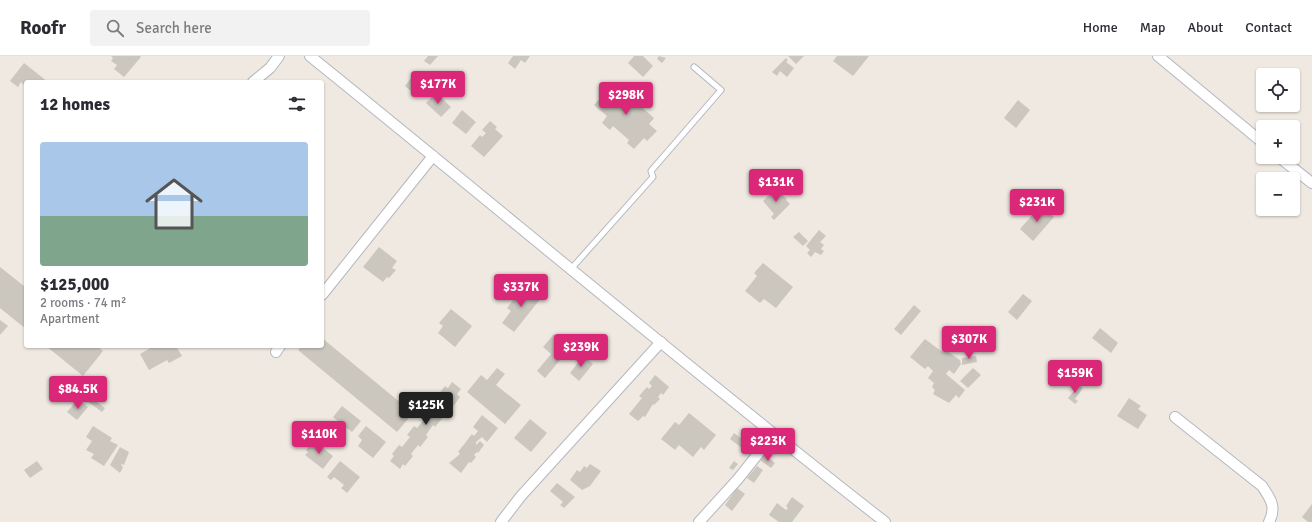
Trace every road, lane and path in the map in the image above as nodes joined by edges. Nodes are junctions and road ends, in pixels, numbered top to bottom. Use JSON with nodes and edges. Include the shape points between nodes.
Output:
{"nodes":[{"id":1,"x":279,"y":56,"type":"edge"},
{"id":2,"x":310,"y":56,"type":"edge"},
{"id":3,"x":1158,"y":56,"type":"edge"},
{"id":4,"x":694,"y":67,"type":"dead end"},
{"id":5,"x":255,"y":80,"type":"edge"},
{"id":6,"x":1256,"y":137,"type":"edge"},
{"id":7,"x":433,"y":156,"type":"junction"},
{"id":8,"x":1289,"y":164,"type":"edge"},
{"id":9,"x":1312,"y":183,"type":"edge"},
{"id":10,"x":571,"y":269,"type":"junction"},
{"id":11,"x":324,"y":292,"type":"edge"},
{"id":12,"x":661,"y":342,"type":"junction"},
{"id":13,"x":1175,"y":417,"type":"dead end"},
{"id":14,"x":773,"y":435,"type":"junction"},
{"id":15,"x":501,"y":522,"type":"edge"},
{"id":16,"x":700,"y":522,"type":"edge"},
{"id":17,"x":884,"y":522,"type":"edge"},
{"id":18,"x":1270,"y":522,"type":"edge"}],
"edges":[{"from":1,"to":5,"type":"street"},
{"from":2,"to":7,"type":"street"},
{"from":3,"to":6,"type":"street"},
{"from":4,"to":10,"type":"lane","via":[[721,90],[651,171],[653,177]]},
{"from":7,"to":10,"type":"street"},
{"from":7,"to":11,"type":"street"},
{"from":8,"to":9,"type":"street"},
{"from":10,"to":12,"type":"street"},
{"from":12,"to":14,"type":"street"},
{"from":12,"to":15,"type":"street","via":[[521,496]]},
{"from":13,"to":18,"type":"street","via":[[1262,486],[1271,498],[1274,508]]},
{"from":14,"to":16,"type":"street"},
{"from":14,"to":17,"type":"street"}]}
